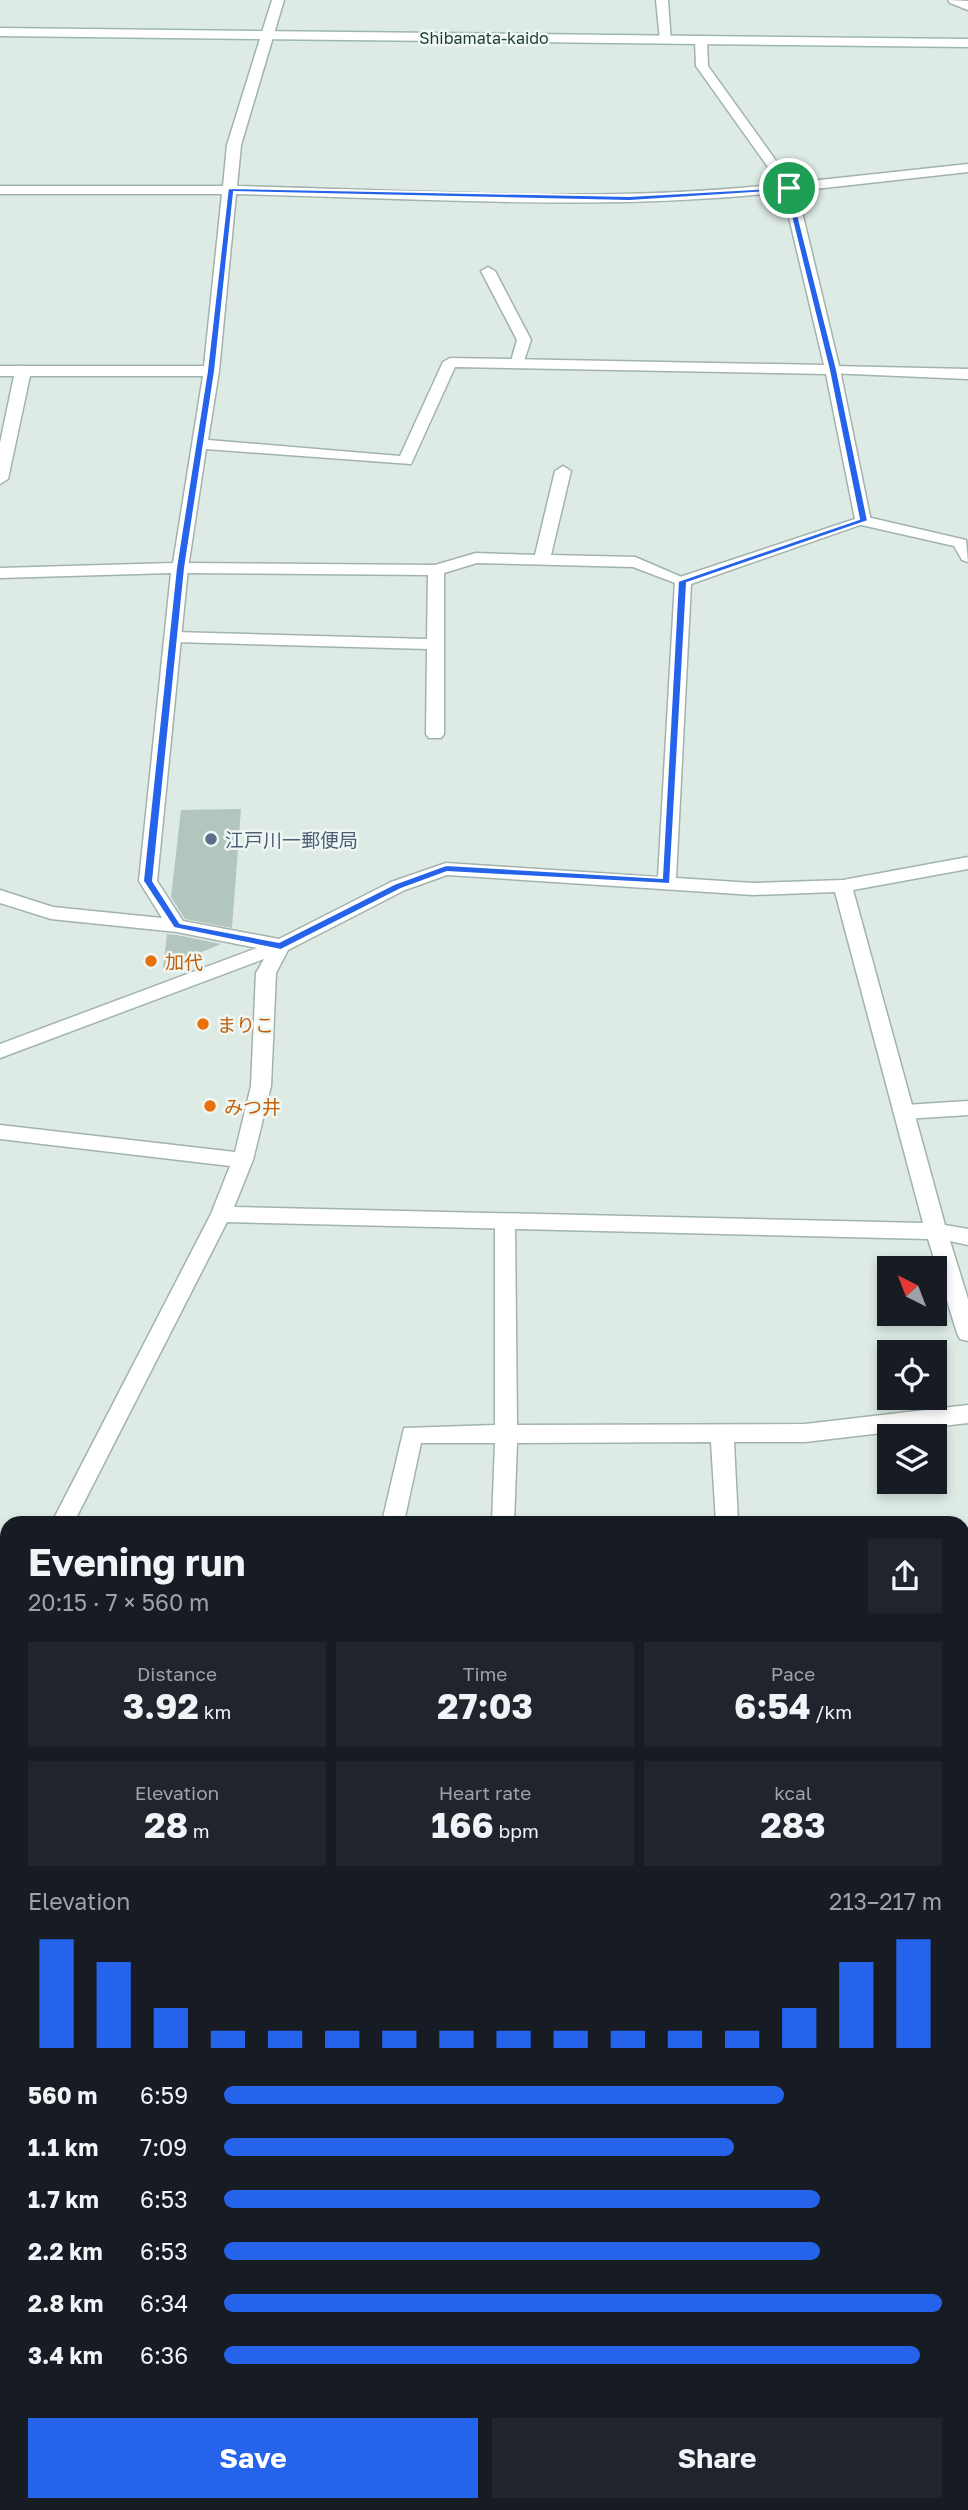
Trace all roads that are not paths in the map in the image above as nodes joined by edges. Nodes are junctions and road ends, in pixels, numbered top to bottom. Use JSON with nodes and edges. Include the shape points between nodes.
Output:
{"nodes":[{"id":1,"x":278,"y":0,"type":"edge"},
{"id":2,"x":662,"y":0,"type":"edge"},
{"id":3,"x":954,"y":0,"type":"edge"},
{"id":4,"x":968,"y":6,"type":"edge"},
{"id":5,"x":0,"y":32,"type":"edge"},
{"id":6,"x":268,"y":37,"type":"junction"},
{"id":7,"x":666,"y":40,"type":"junction"},
{"id":8,"x":701,"y":40,"type":"junction"},
{"id":9,"x":968,"y":43,"type":"edge"},
{"id":10,"x":968,"y":168,"type":"edge"},
{"id":11,"x":789,"y":188,"type":"junction"},
{"id":12,"x":0,"y":190,"type":"edge"},
{"id":13,"x":231,"y":190,"type":"junction"},
{"id":14,"x":488,"y":271,"type":"dead end"},
{"id":15,"x":518,"y":360,"type":"junction"},
{"id":16,"x":833,"y":370,"type":"junction"},
{"id":17,"x":0,"y":371,"type":"edge"},
{"id":18,"x":23,"y":371,"type":"junction"},
{"id":19,"x":211,"y":371,"type":"junction"},
{"id":20,"x":968,"y":374,"type":"edge"},
{"id":21,"x":200,"y":444,"type":"junction"},
{"id":22,"x":563,"y":471,"type":"dead end"},
{"id":23,"x":0,"y":479,"type":"edge"},
{"id":24,"x":863,"y":521,"type":"junction"},
{"id":25,"x":968,"y":557,"type":"edge"},
{"id":26,"x":542,"y":560,"type":"junction"},
{"id":27,"x":180,"y":568,"type":"junction"},
{"id":28,"x":436,"y":570,"type":"junction"},
{"id":29,"x":0,"y":573,"type":"edge"},
{"id":30,"x":682,"y":581,"type":"junction"},
{"id":31,"x":174,"y":637,"type":"junction"},
{"id":32,"x":434,"y":643,"type":"junction"},
{"id":33,"x":435,"y":734,"type":"dead end"},
{"id":34,"x":968,"y":863,"type":"edge"},
{"id":35,"x":667,"y":881,"type":"junction"},
{"id":36,"x":843,"y":886,"type":"junction"},
{"id":37,"x":0,"y":896,"type":"edge"},
{"id":38,"x":177,"y":926,"type":"junction"},
{"id":39,"x":281,"y":946,"type":"junction"},
{"id":40,"x":0,"y":1051,"type":"edge"},
{"id":41,"x":968,"y":1108,"type":"edge"},
{"id":42,"x":905,"y":1112,"type":"junction"},
{"id":43,"x":0,"y":1132,"type":"edge"},
{"id":44,"x":243,"y":1160,"type":"junction"},
{"id":45,"x":221,"y":1214,"type":"junction"},
{"id":46,"x":505,"y":1223,"type":"junction"},
{"id":47,"x":936,"y":1231,"type":"junction"},
{"id":48,"x":968,"y":1237,"type":"edge"},
{"id":49,"x":968,"y":1333,"type":"edge"},
{"id":50,"x":968,"y":1414,"type":"edge"},
{"id":51,"x":506,"y":1434,"type":"junction"},
{"id":52,"x":722,"y":1434,"type":"junction"},
{"id":53,"x":67,"y":1516,"type":"edge"},
{"id":54,"x":394,"y":1516,"type":"edge"},
{"id":55,"x":503,"y":1516,"type":"edge"},
{"id":56,"x":727,"y":1516,"type":"edge"}],
"edges":[{"from":1,"to":6,"type":"street"},
{"from":2,"to":7,"type":"street"},
{"from":3,"to":4,"type":"street"},
{"from":5,"to":6,"type":"street","name":"Shibamata-kaido"},
{"from":6,"to":7,"type":"street","name":"Shibamata-kaido"},
{"from":6,"to":13,"type":"street","via":[[234,145]]},
{"from":7,"to":8,"type":"street","name":"Shibamata-kaido"},
{"from":8,"to":9,"type":"street","name":"Shibamata-kaido"},
{"from":8,"to":11,"type":"street","via":[[702,66]]},
{"from":10,"to":11,"type":"street"},
{"from":11,"to":13,"type":"street","via":[[629,198]]},
{"from":11,"to":16,"type":"street"},
{"from":12,"to":13,"type":"street"},
{"from":13,"to":19,"type":"street"},
{"from":14,"to":15,"type":"street","via":[[524,340]]},
{"from":15,"to":16,"type":"street"},
{"from":15,"to":21,"type":"street","via":[[450,362],[405,461]]},
{"from":16,"to":20,"type":"street"},
{"from":16,"to":24,"type":"street"},
{"from":17,"to":18,"type":"street"},
{"from":18,"to":19,"type":"street"},
{"from":18,"to":23,"type":"street"},
{"from":19,"to":21,"type":"street"},
{"from":21,"to":27,"type":"street"},
{"from":22,"to":26,"type":"street"},
{"from":24,"to":25,"type":"street","via":[[960,543]]},
{"from":24,"to":30,"type":"street"},
{"from":26,"to":28,"type":"street","via":[[476,558]]},
{"from":26,"to":30,"type":"street","via":[[635,562]]},
{"from":27,"to":28,"type":"street"},
{"from":27,"to":29,"type":"street"},
{"from":27,"to":31,"type":"street"},
{"from":28,"to":32,"type":"street"},
{"from":30,"to":35,"type":"street"},
{"from":31,"to":32,"type":"street"},
{"from":31,"to":38,"type":"street","via":[[148,881]]},
{"from":32,"to":33,"type":"street"},
{"from":34,"to":36,"type":"street"},
{"from":35,"to":36,"type":"street","via":[[753,889]]},
{"from":35,"to":39,"type":"street","via":[[446,869],[398,886]]},
{"from":36,"to":42,"type":"street"},
{"from":37,"to":38,"type":"street","via":[[51,913]]},
{"from":38,"to":39,"type":"street"},
{"from":39,"to":40,"type":"street"},
{"from":39,"to":44,"type":"street","via":[[266,973],[261,1086]]},
{"from":41,"to":42,"type":"street"},
{"from":42,"to":47,"type":"street"},
{"from":43,"to":44,"type":"street"},
{"from":44,"to":45,"type":"street"},
{"from":45,"to":46,"type":"street"},
{"from":45,"to":53,"type":"street"},
{"from":46,"to":47,"type":"street"},
{"from":46,"to":51,"type":"street"},
{"from":47,"to":48,"type":"street"},
{"from":47,"to":49,"type":"street"},
{"from":50,"to":52,"type":"street","via":[[805,1433]]},
{"from":51,"to":52,"type":"street"},
{"from":51,"to":54,"type":"street","via":[[412,1434]]},
{"from":51,"to":55,"type":"street"},
{"from":52,"to":56,"type":"street"}]}
